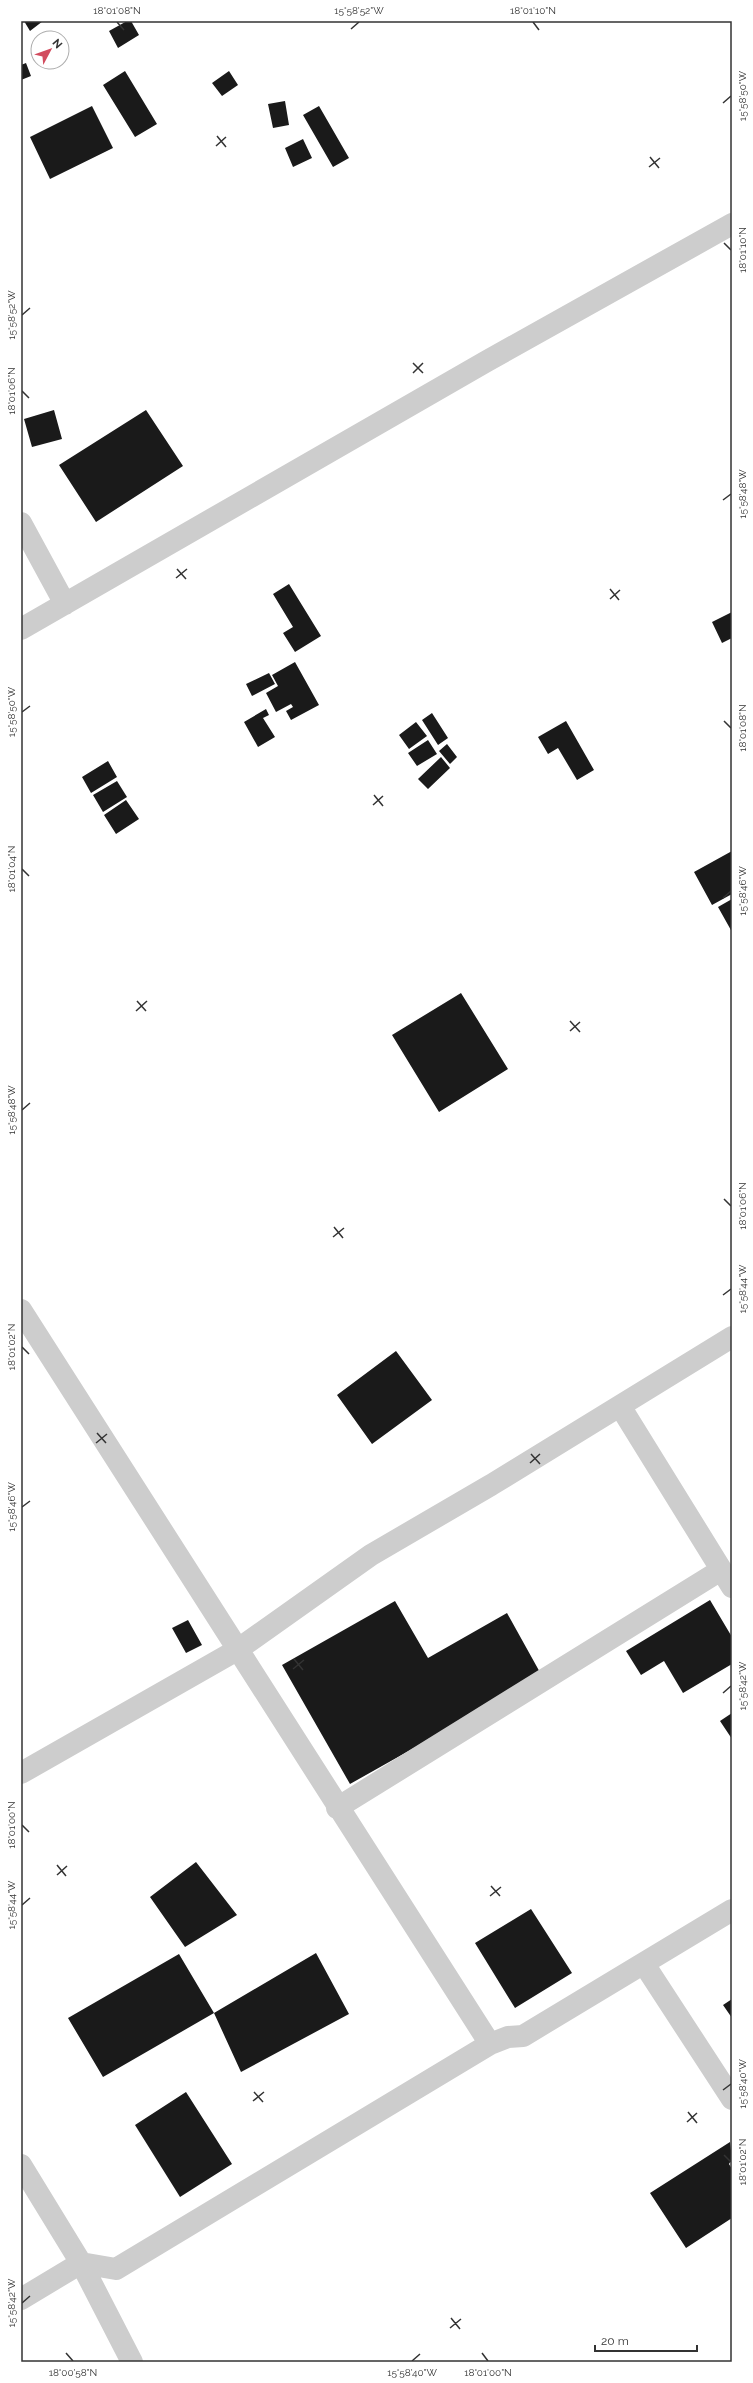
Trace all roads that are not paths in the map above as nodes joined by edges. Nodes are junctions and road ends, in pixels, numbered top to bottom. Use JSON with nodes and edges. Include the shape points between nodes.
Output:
{"nodes":[{"id":1,"x":732,"y":224,"type":"edge"},
{"id":2,"x":21,"y":523,"type":"edge"},
{"id":3,"x":65,"y":604,"type":"junction"},
{"id":4,"x":21,"y":629,"type":"edge"},
{"id":5,"x":21,"y":1310,"type":"edge"},
{"id":6,"x":732,"y":1337,"type":"edge"},
{"id":7,"x":620,"y":1406,"type":"junction"},
{"id":8,"x":727,"y":1578,"type":"edge"},
{"id":9,"x":237,"y":1650,"type":"junction"},
{"id":10,"x":21,"y":1773,"type":"edge"},
{"id":11,"x":337,"y":1808,"type":"junction"},
{"id":12,"x":732,"y":1910,"type":"edge"},
{"id":13,"x":644,"y":1964,"type":"junction"},
{"id":14,"x":490,"y":2044,"type":"junction"},
{"id":15,"x":732,"y":2099,"type":"edge"},
{"id":16,"x":21,"y":2165,"type":"edge"},
{"id":17,"x":81,"y":2263,"type":"junction"},
{"id":18,"x":21,"y":2299,"type":"edge"},
{"id":19,"x":132,"y":2362,"type":"edge"}],
"edges":[{"from":1,"to":3,"type":"street","via":[[480,365]]},
{"from":2,"to":3,"type":"street"},
{"from":3,"to":4,"type":"street"},
{"from":5,"to":9,"type":"street"},
{"from":6,"to":7,"type":"street","via":[[700,1354]]},
{"from":7,"to":8,"type":"street"},
{"from":7,"to":9,"type":"street","via":[[371,1555]]},
{"from":8,"to":11,"type":"street"},
{"from":9,"to":10,"type":"street"},
{"from":9,"to":11,"type":"street"},
{"from":11,"to":14,"type":"street"},
{"from":12,"to":13,"type":"street"},
{"from":13,"to":14,"type":"street","via":[[523,2036],[508,2037]]},
{"from":13,"to":15,"type":"street"},
{"from":14,"to":17,"type":"street","via":[[116,2269]]},
{"from":16,"to":17,"type":"street"},
{"from":17,"to":18,"type":"street"},
{"from":17,"to":19,"type":"street"}]}
